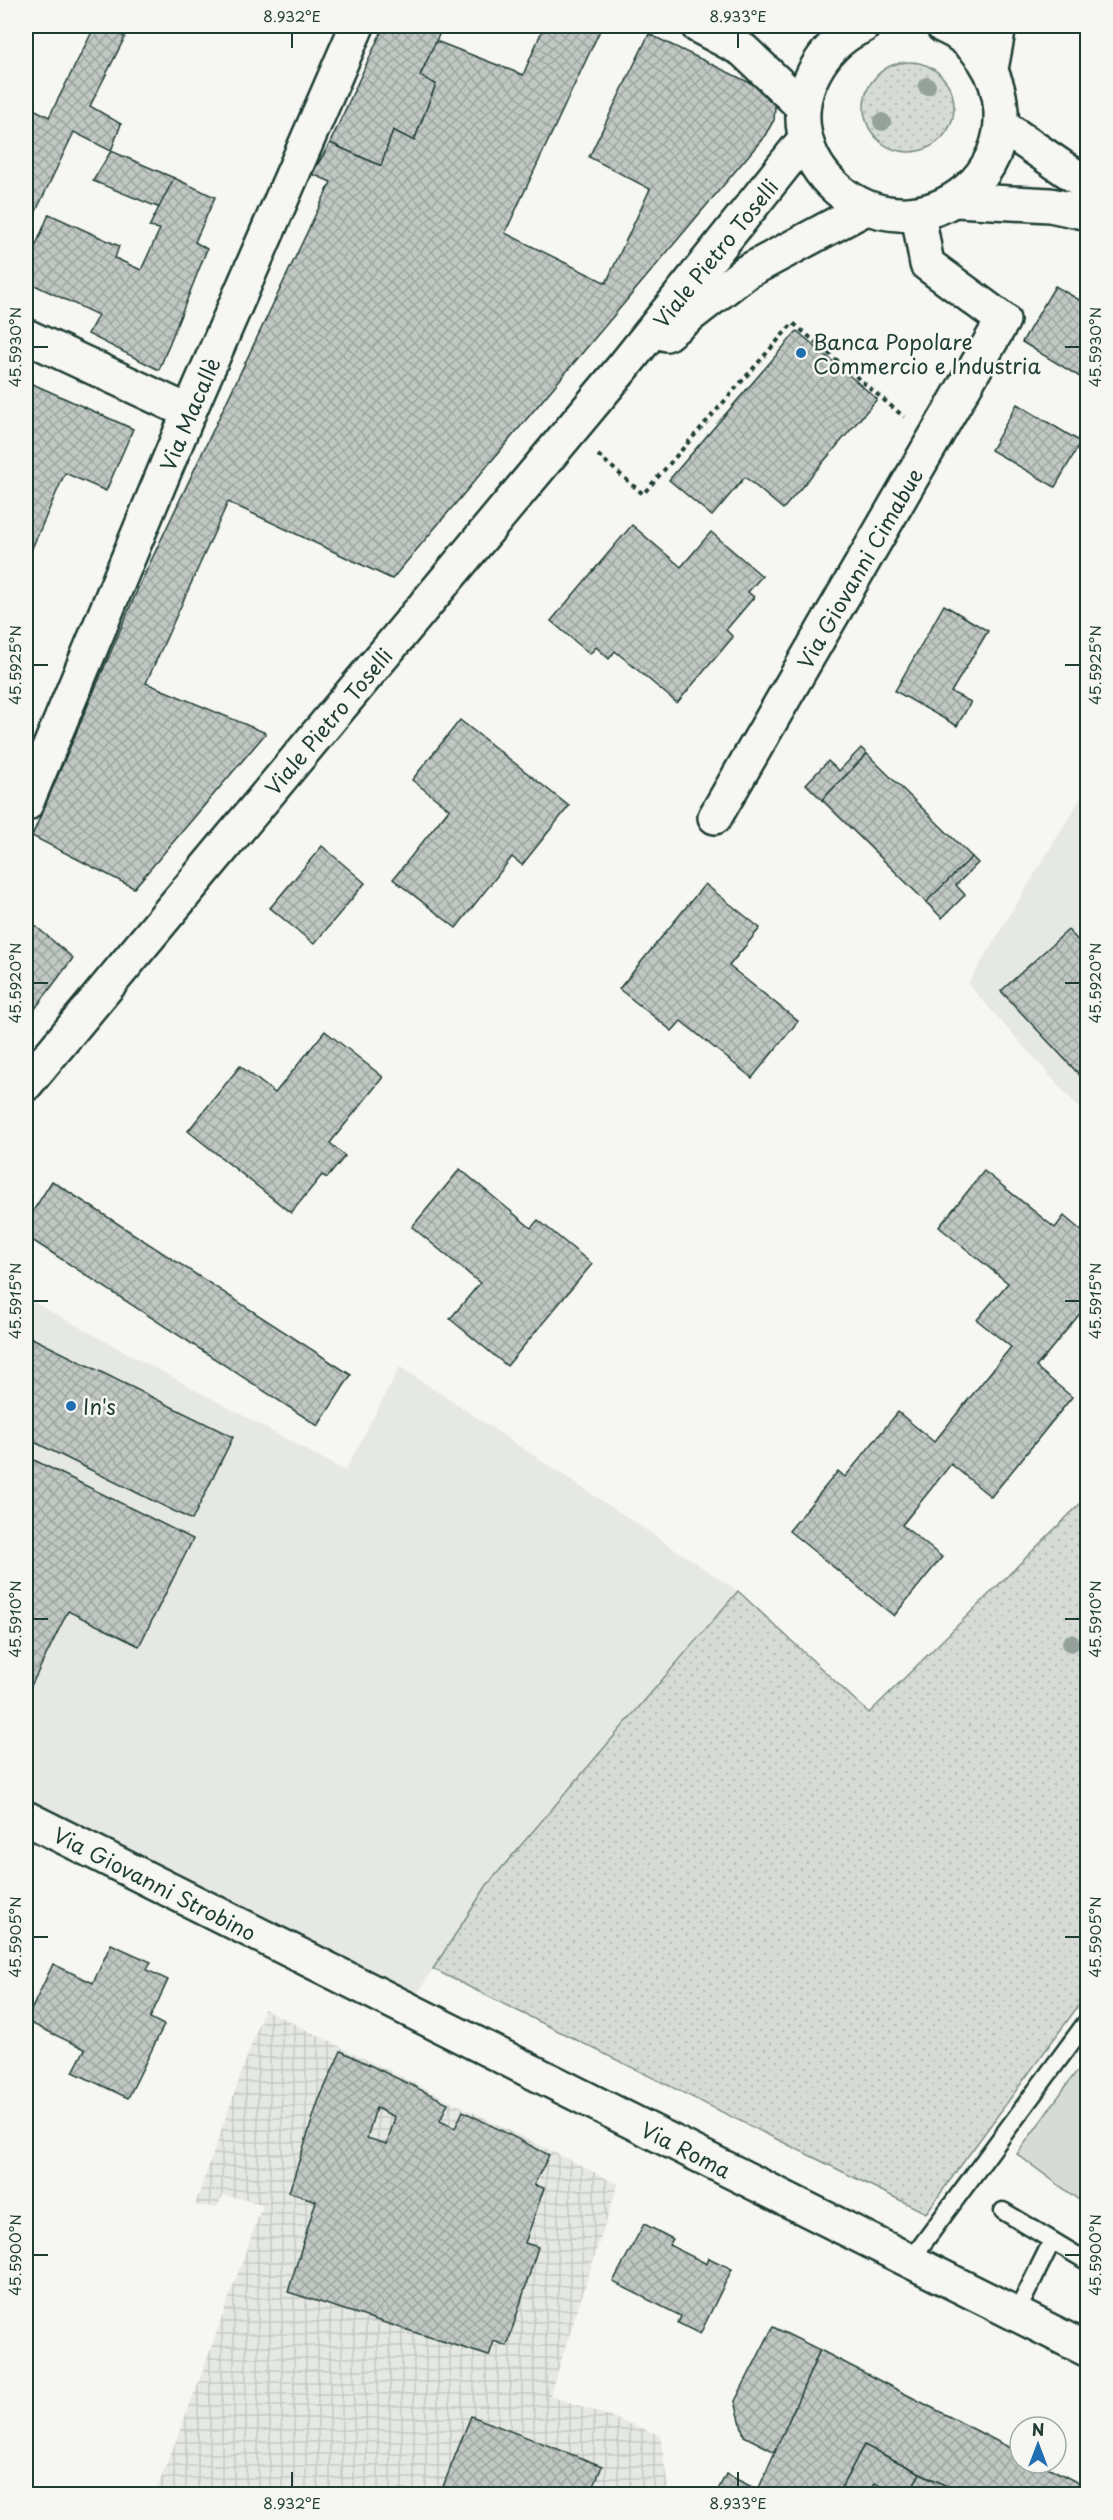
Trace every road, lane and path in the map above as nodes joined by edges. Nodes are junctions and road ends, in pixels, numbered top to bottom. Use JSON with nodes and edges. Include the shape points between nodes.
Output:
{"nodes":[{"id":1,"x":357,"y":26,"type":"edge"},
{"id":2,"x":698,"y":26,"type":"edge"},
{"id":3,"x":943,"y":26,"type":"edge"},
{"id":4,"x":999,"y":26,"type":"edge"},
{"id":5,"x":850,"y":27,"type":"edge"},
{"id":6,"x":991,"y":69,"type":"junction"},
{"id":7,"x":803,"y":107,"type":"junction"},
{"id":8,"x":1002,"y":126,"type":"junction"},
{"id":9,"x":806,"y":139,"type":"junction"},
{"id":10,"x":1088,"y":184,"type":"edge"},
{"id":11,"x":955,"y":200,"type":"junction"},
{"id":12,"x":866,"y":208,"type":"junction"},
{"id":13,"x":1088,"y":213,"type":"edge"},
{"id":14,"x":918,"y":214,"type":"junction"},
{"id":15,"x":26,"y":336,"type":"edge"},
{"id":16,"x":624,"y":366,"type":"junction"},
{"id":17,"x":189,"y":412,"type":"junction"},
{"id":18,"x":570,"y":431,"type":"junction"},
{"id":19,"x":933,"y":441,"type":"junction"},
{"id":20,"x":26,"y":804,"type":"edge"},
{"id":21,"x":715,"y":817,"type":"dead end"},
{"id":22,"x":28,"y":1077,"type":"edge"},
{"id":23,"x":26,"y":1818,"type":"edge"},
{"id":24,"x":285,"y":1948,"type":"joint"},
{"id":25,"x":1088,"y":2020,"type":"edge"},
{"id":26,"x":1003,"y":2211,"type":"dead end"},
{"id":27,"x":1052,"y":2241,"type":"junction"},
{"id":28,"x":910,"y":2261,"type":"junction"},
{"id":29,"x":1088,"y":2262,"type":"edge"},
{"id":30,"x":1016,"y":2314,"type":"junction"},
{"id":31,"x":1088,"y":2350,"type":"edge"}],
"edges":[{"from":1,"to":17,"type":"street","name":"Via Macallè"},
{"from":2,"to":7,"type":"street","via":[[742,50]]},
{"from":3,"to":6,"type":"street","via":[[965,38]]},
{"from":4,"to":6,"type":"street"},
{"from":5,"to":7,"type":"street","via":[[829,48],[811,76]]},
{"from":6,"to":8,"type":"street","via":[[1000,97]]},
{"from":7,"to":9,"type":"street"},
{"from":8,"to":10,"type":"street"},
{"from":8,"to":11,"type":"street","via":[[994,155],[978,181]]},
{"from":9,"to":12,"type":"street","via":[[818,169],[839,193]]},
{"from":9,"to":16,"type":"street","name":"Viale Pietro Toselli"},
{"from":11,"to":13,"type":"street","via":[[1050,205]]},
{"from":11,"to":14,"type":"street"},
{"from":12,"to":14,"type":"street","via":[[888,214]]},
{"from":12,"to":16,"type":"street","name":"Viale Pietro Toselli","via":[[746,272]]},
{"from":14,"to":19,"type":"street","name":"Via Giovanni Cimabue","via":[[927,264],[1003,320]]},
{"from":15,"to":17,"type":"street"},
{"from":16,"to":18,"type":"street","name":"Viale Pietro Toselli"},
{"from":17,"to":20,"type":"street","name":"Via Macallè"},
{"from":18,"to":19,"type":"path","via":[[644,494],[793,322]]},
{"from":18,"to":22,"type":"street","name":"Viale Pietro Toselli"},
{"from":19,"to":21,"type":"street","name":"Via Giovanni Cimabue"},
{"from":23,"to":24,"type":"street","name":"Via Giovanni Strobino"},
{"from":24,"to":28,"type":"street","name":"Via Roma"},
{"from":25,"to":28,"type":"lane"},
{"from":26,"to":27,"type":"lane"},
{"from":27,"to":29,"type":"lane"},
{"from":27,"to":30,"type":"lane"},
{"from":28,"to":30,"type":"street","name":"Via Roma"},
{"from":30,"to":31,"type":"street","name":"Via Roma"}]}
